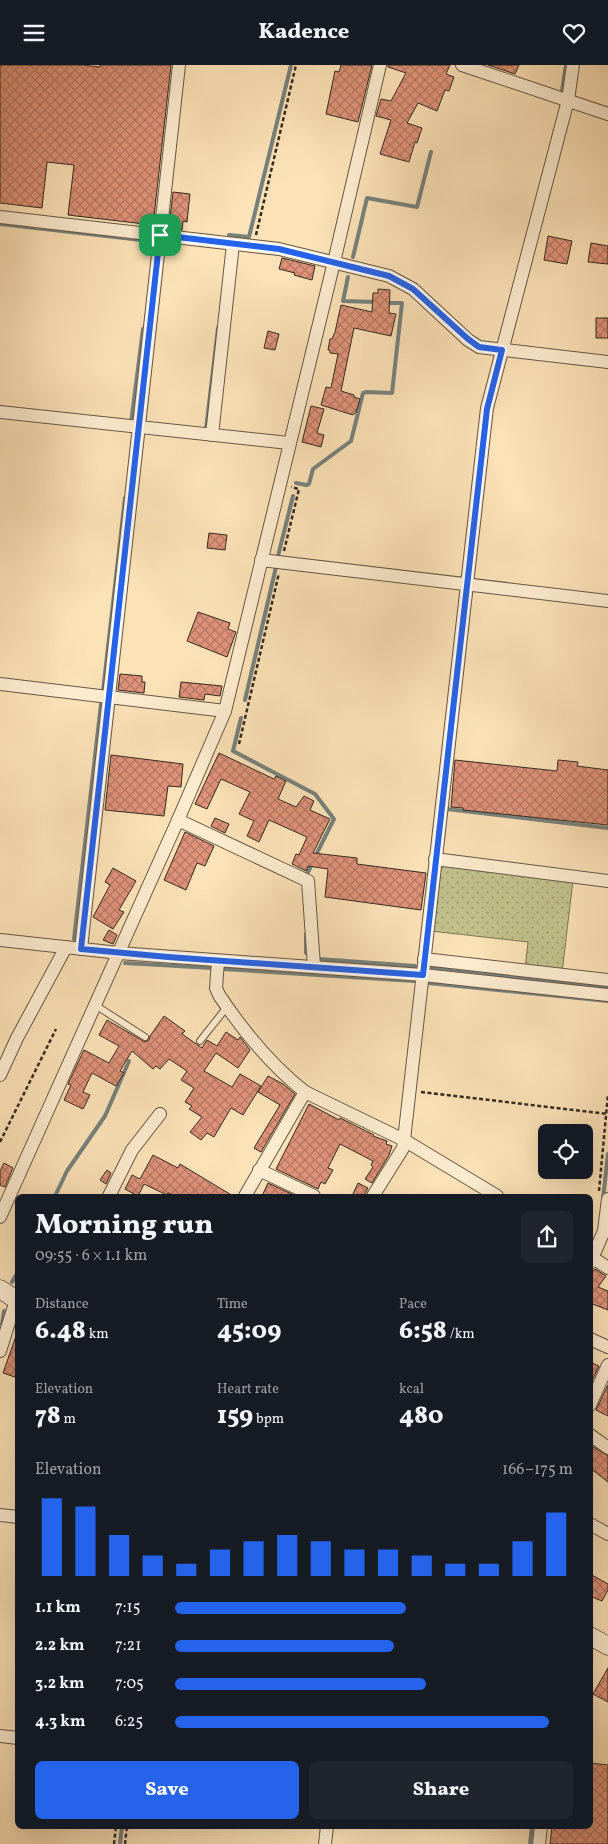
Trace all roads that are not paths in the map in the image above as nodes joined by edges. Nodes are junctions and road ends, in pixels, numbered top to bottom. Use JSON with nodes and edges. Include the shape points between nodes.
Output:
{"nodes":[{"id":1,"x":179,"y":65,"type":"edge"},
{"id":2,"x":380,"y":65,"type":"edge"},
{"id":3,"x":462,"y":65,"type":"edge"},
{"id":4,"x":573,"y":65,"type":"edge"},
{"id":5,"x":568,"y":100,"type":"junction"},
{"id":6,"x":608,"y":114,"type":"edge"},
{"id":7,"x":0,"y":217,"type":"edge"},
{"id":8,"x":160,"y":235,"type":"junction"},
{"id":9,"x":233,"y":244,"type":"junction"},
{"id":10,"x":334,"y":262,"type":"junction"},
{"id":11,"x":502,"y":350,"type":"junction"},
{"id":12,"x":608,"y":362,"type":"edge"},
{"id":13,"x":0,"y":412,"type":"edge"},
{"id":14,"x":140,"y":428,"type":"junction"},
{"id":15,"x":212,"y":435,"type":"junction"},
{"id":16,"x":289,"y":443,"type":"junction"},
{"id":17,"x":261,"y":560,"type":"junction"},
{"id":18,"x":466,"y":585,"type":"junction"},
{"id":19,"x":608,"y":601,"type":"edge"},
{"id":20,"x":0,"y":684,"type":"edge"},
{"id":21,"x":108,"y":697,"type":"junction"},
{"id":22,"x":225,"y":711,"type":"junction"},
{"id":23,"x":178,"y":820,"type":"junction"},
{"id":24,"x":436,"y":859,"type":"junction"},
{"id":25,"x":608,"y":881,"type":"edge"},
{"id":26,"x":0,"y":940,"type":"edge"},
{"id":27,"x":66,"y":947,"type":"junction"},
{"id":28,"x":81,"y":949,"type":"junction"},
{"id":29,"x":119,"y":953,"type":"junction"},
{"id":30,"x":424,"y":959,"type":"junction"},
{"id":31,"x":218,"y":961,"type":"junction"},
{"id":32,"x":314,"y":966,"type":"junction"},
{"id":33,"x":423,"y":975,"type":"junction"},
{"id":34,"x":608,"y":980,"type":"edge"},
{"id":35,"x":608,"y":995,"type":"edge"},
{"id":36,"x":95,"y":1005,"type":"junction"},
{"id":37,"x":227,"y":1007,"type":"junction"},
{"id":38,"x":145,"y":1037,"type":"dead end"},
{"id":39,"x":200,"y":1041,"type":"dead end"},
{"id":40,"x":0,"y":1075,"type":"edge"},
{"id":41,"x":305,"y":1092,"type":"junction"},
{"id":42,"x":160,"y":1115,"type":"dead end"},
{"id":43,"x":404,"y":1140,"type":"junction"},
{"id":44,"x":259,"y":1170,"type":"junction"},
{"id":45,"x":16,"y":1194,"type":"edge"},
{"id":46,"x":110,"y":1194,"type":"edge"},
{"id":47,"x":246,"y":1194,"type":"edge"},
{"id":48,"x":310,"y":1194,"type":"edge"},
{"id":49,"x":374,"y":1194,"type":"edge"},
{"id":50,"x":494,"y":1194,"type":"edge"},
{"id":51,"x":15,"y":1195,"type":"edge"},
{"id":52,"x":603,"y":1195,"type":"edge"},
{"id":53,"x":0,"y":1217,"type":"edge"},
{"id":54,"x":593,"y":1255,"type":"edge"},
{"id":55,"x":593,"y":1260,"type":"edge"},
{"id":56,"x":608,"y":1268,"type":"edge"},
{"id":57,"x":0,"y":1289,"type":"edge"},
{"id":58,"x":15,"y":1299,"type":"edge"},
{"id":59,"x":15,"y":1306,"type":"edge"},
{"id":60,"x":593,"y":1340,"type":"edge"},
{"id":61,"x":608,"y":1347,"type":"edge"},
{"id":62,"x":0,"y":1351,"type":"edge"},
{"id":63,"x":608,"y":1365,"type":"edge"},
{"id":64,"x":593,"y":1398,"type":"edge"},
{"id":65,"x":593,"y":1437,"type":"edge"},
{"id":66,"x":608,"y":1448,"type":"edge"},
{"id":67,"x":0,"y":1515,"type":"edge"},
{"id":68,"x":15,"y":1517,"type":"edge"},
{"id":69,"x":593,"y":1529,"type":"edge"},
{"id":70,"x":608,"y":1534,"type":"edge"},
{"id":71,"x":593,"y":1638,"type":"edge"},
{"id":72,"x":608,"y":1646,"type":"edge"},
{"id":73,"x":0,"y":1736,"type":"edge"},
{"id":74,"x":15,"y":1738,"type":"edge"},
{"id":75,"x":327,"y":1829,"type":"edge"},
{"id":76,"x":541,"y":1829,"type":"edge"},
{"id":77,"x":325,"y":1844,"type":"edge"},
{"id":78,"x":539,"y":1844,"type":"edge"}],
"edges":[{"from":1,"to":8,"type":"street"},
{"from":2,"to":10,"type":"street"},
{"from":3,"to":5,"type":"street"},
{"from":4,"to":5,"type":"street"},
{"from":5,"to":6,"type":"street"},
{"from":5,"to":11,"type":"street"},
{"from":7,"to":8,"type":"street"},
{"from":8,"to":9,"type":"street"},
{"from":8,"to":14,"type":"street"},
{"from":9,"to":10,"type":"street","via":[[279,249]]},
{"from":9,"to":15,"type":"street"},
{"from":10,"to":11,"type":"street","via":[[389,276],[413,289],[479,347]]},
{"from":10,"to":16,"type":"street"},
{"from":11,"to":12,"type":"street"},
{"from":11,"to":18,"type":"street","via":[[487,409]]},
{"from":13,"to":14,"type":"street"},
{"from":14,"to":15,"type":"street"},
{"from":14,"to":21,"type":"street"},
{"from":15,"to":16,"type":"street"},
{"from":16,"to":17,"type":"street"},
{"from":17,"to":18,"type":"street"},
{"from":17,"to":22,"type":"street"},
{"from":18,"to":19,"type":"street"},
{"from":18,"to":24,"type":"street"},
{"from":20,"to":21,"type":"street"},
{"from":21,"to":22,"type":"street"},
{"from":21,"to":28,"type":"street"},
{"from":22,"to":23,"type":"street"},
{"from":23,"to":29,"type":"street"},
{"from":23,"to":32,"type":"street","via":[[308,881]]},
{"from":24,"to":25,"type":"street"},
{"from":24,"to":30,"type":"street"},
{"from":26,"to":27,"type":"street"},
{"from":27,"to":28,"type":"street"},
{"from":27,"to":40,"type":"street"},
{"from":28,"to":29,"type":"street"},
{"from":29,"to":31,"type":"street"},
{"from":29,"to":36,"type":"street"},
{"from":30,"to":33,"type":"street"},
{"from":30,"to":34,"type":"street"},
{"from":31,"to":32,"type":"street"},
{"from":31,"to":37,"type":"street","via":[[216,989]]},
{"from":32,"to":33,"type":"street"},
{"from":33,"to":35,"type":"street"},
{"from":33,"to":43,"type":"street"},
{"from":36,"to":38,"type":"lane"},
{"from":36,"to":45,"type":"street"},
{"from":37,"to":39,"type":"lane"},
{"from":37,"to":41,"type":"street","via":[[262,1053]]},
{"from":41,"to":43,"type":"street"},
{"from":41,"to":44,"type":"street"},
{"from":42,"to":46,"type":"street","via":[[132,1151]]},
{"from":43,"to":49,"type":"street","via":[[403,1148]]},
{"from":43,"to":50,"type":"street"},
{"from":44,"to":47,"type":"street"},
{"from":44,"to":48,"type":"street"},
{"from":51,"to":53,"type":"street"},
{"from":52,"to":54,"type":"street","via":[[604,1231]]},
{"from":55,"to":56,"type":"street"},
{"from":57,"to":58,"type":"main road"},
{"from":59,"to":62,"type":"street"},
{"from":60,"to":61,"type":"street"},
{"from":63,"to":64,"type":"street"},
{"from":65,"to":66,"type":"street"},
{"from":67,"to":68,"type":"street"},
{"from":69,"to":70,"type":"street"},
{"from":71,"to":72,"type":"main road"},
{"from":73,"to":74,"type":"street"},
{"from":75,"to":77,"type":"street"},
{"from":76,"to":78,"type":"street"}]}
